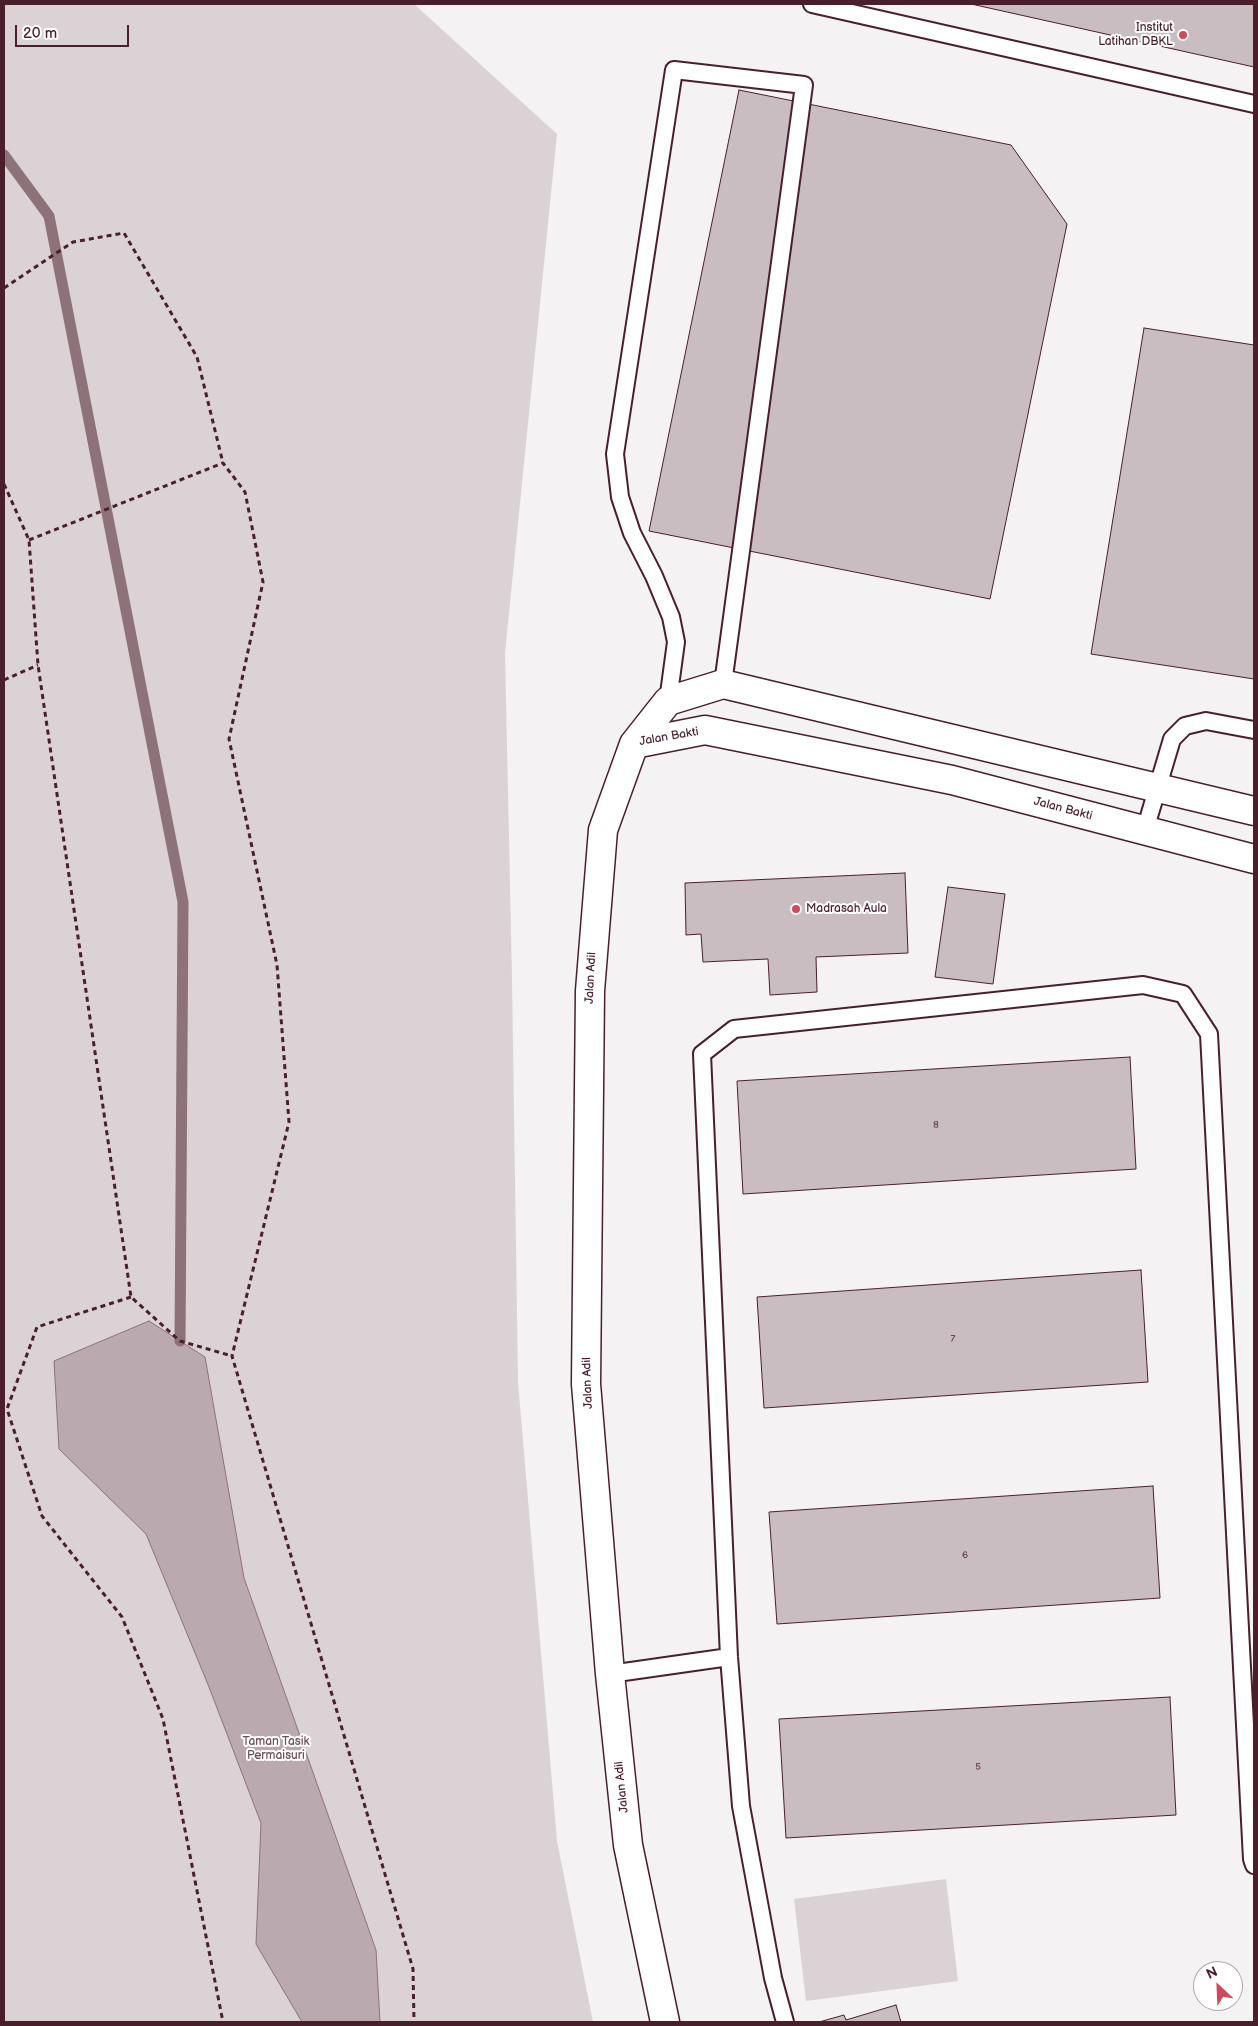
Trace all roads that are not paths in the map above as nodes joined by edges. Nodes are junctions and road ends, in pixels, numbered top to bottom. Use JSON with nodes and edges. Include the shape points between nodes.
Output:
{"nodes":[{"id":1,"x":812,"y":4,"type":"edge"},
{"id":2,"x":1254,"y":104,"type":"edge"},
{"id":3,"x":723,"y":684,"type":"junction"},
{"id":4,"x":668,"y":701,"type":"junction"},
{"id":5,"x":1254,"y":730,"type":"edge"},
{"id":6,"x":634,"y":744,"type":"junction"},
{"id":7,"x":1157,"y":788,"type":"junction"},
{"id":8,"x":1254,"y":811,"type":"edge"},
{"id":9,"x":1145,"y":830,"type":"junction"},
{"id":10,"x":1254,"y":859,"type":"edge"},
{"id":11,"x":729,"y":1657,"type":"junction"},
{"id":12,"x":610,"y":1674,"type":"junction"},
{"id":13,"x":1254,"y":1865,"type":"edge"},
{"id":14,"x":665,"y":2022,"type":"edge"},
{"id":15,"x":785,"y":2022,"type":"edge"}],
"edges":[{"from":1,"to":2,"type":"lane"},
{"from":3,"to":4,"type":"street"},
{"from":3,"to":4,"type":"lane","via":[[804,85],[674,70],[615,454],[620,497],[632,533],[670,617],[676,642]]},
{"from":3,"to":7,"type":"street"},
{"from":4,"to":6,"type":"street","name":"Jalan Bakti"},
{"from":5,"to":7,"type":"lane","via":[[1206,721],[1185,726],[1172,739]]},
{"from":6,"to":9,"type":"street","name":"Jalan Bakti","via":[[705,730],[952,780]]},
{"from":6,"to":12,"type":"street","name":"Jalan Adil","via":[[602,830],[590,991],[586,1384]]},
{"from":7,"to":8,"type":"street"},
{"from":7,"to":9,"type":"lane"},
{"from":9,"to":10,"type":"street","name":"Jalan Bakti"},
{"from":11,"to":12,"type":"lane"},
{"from":11,"to":13,"type":"lane","via":[[702,1054],[734,1028],[1143,985],[1183,994],[1209,1034]]},
{"from":11,"to":15,"type":"lane","via":[[741,1806],[773,1978]]},
{"from":12,"to":14,"type":"street","name":"Jalan Adil","via":[[628,1845]]}]}
